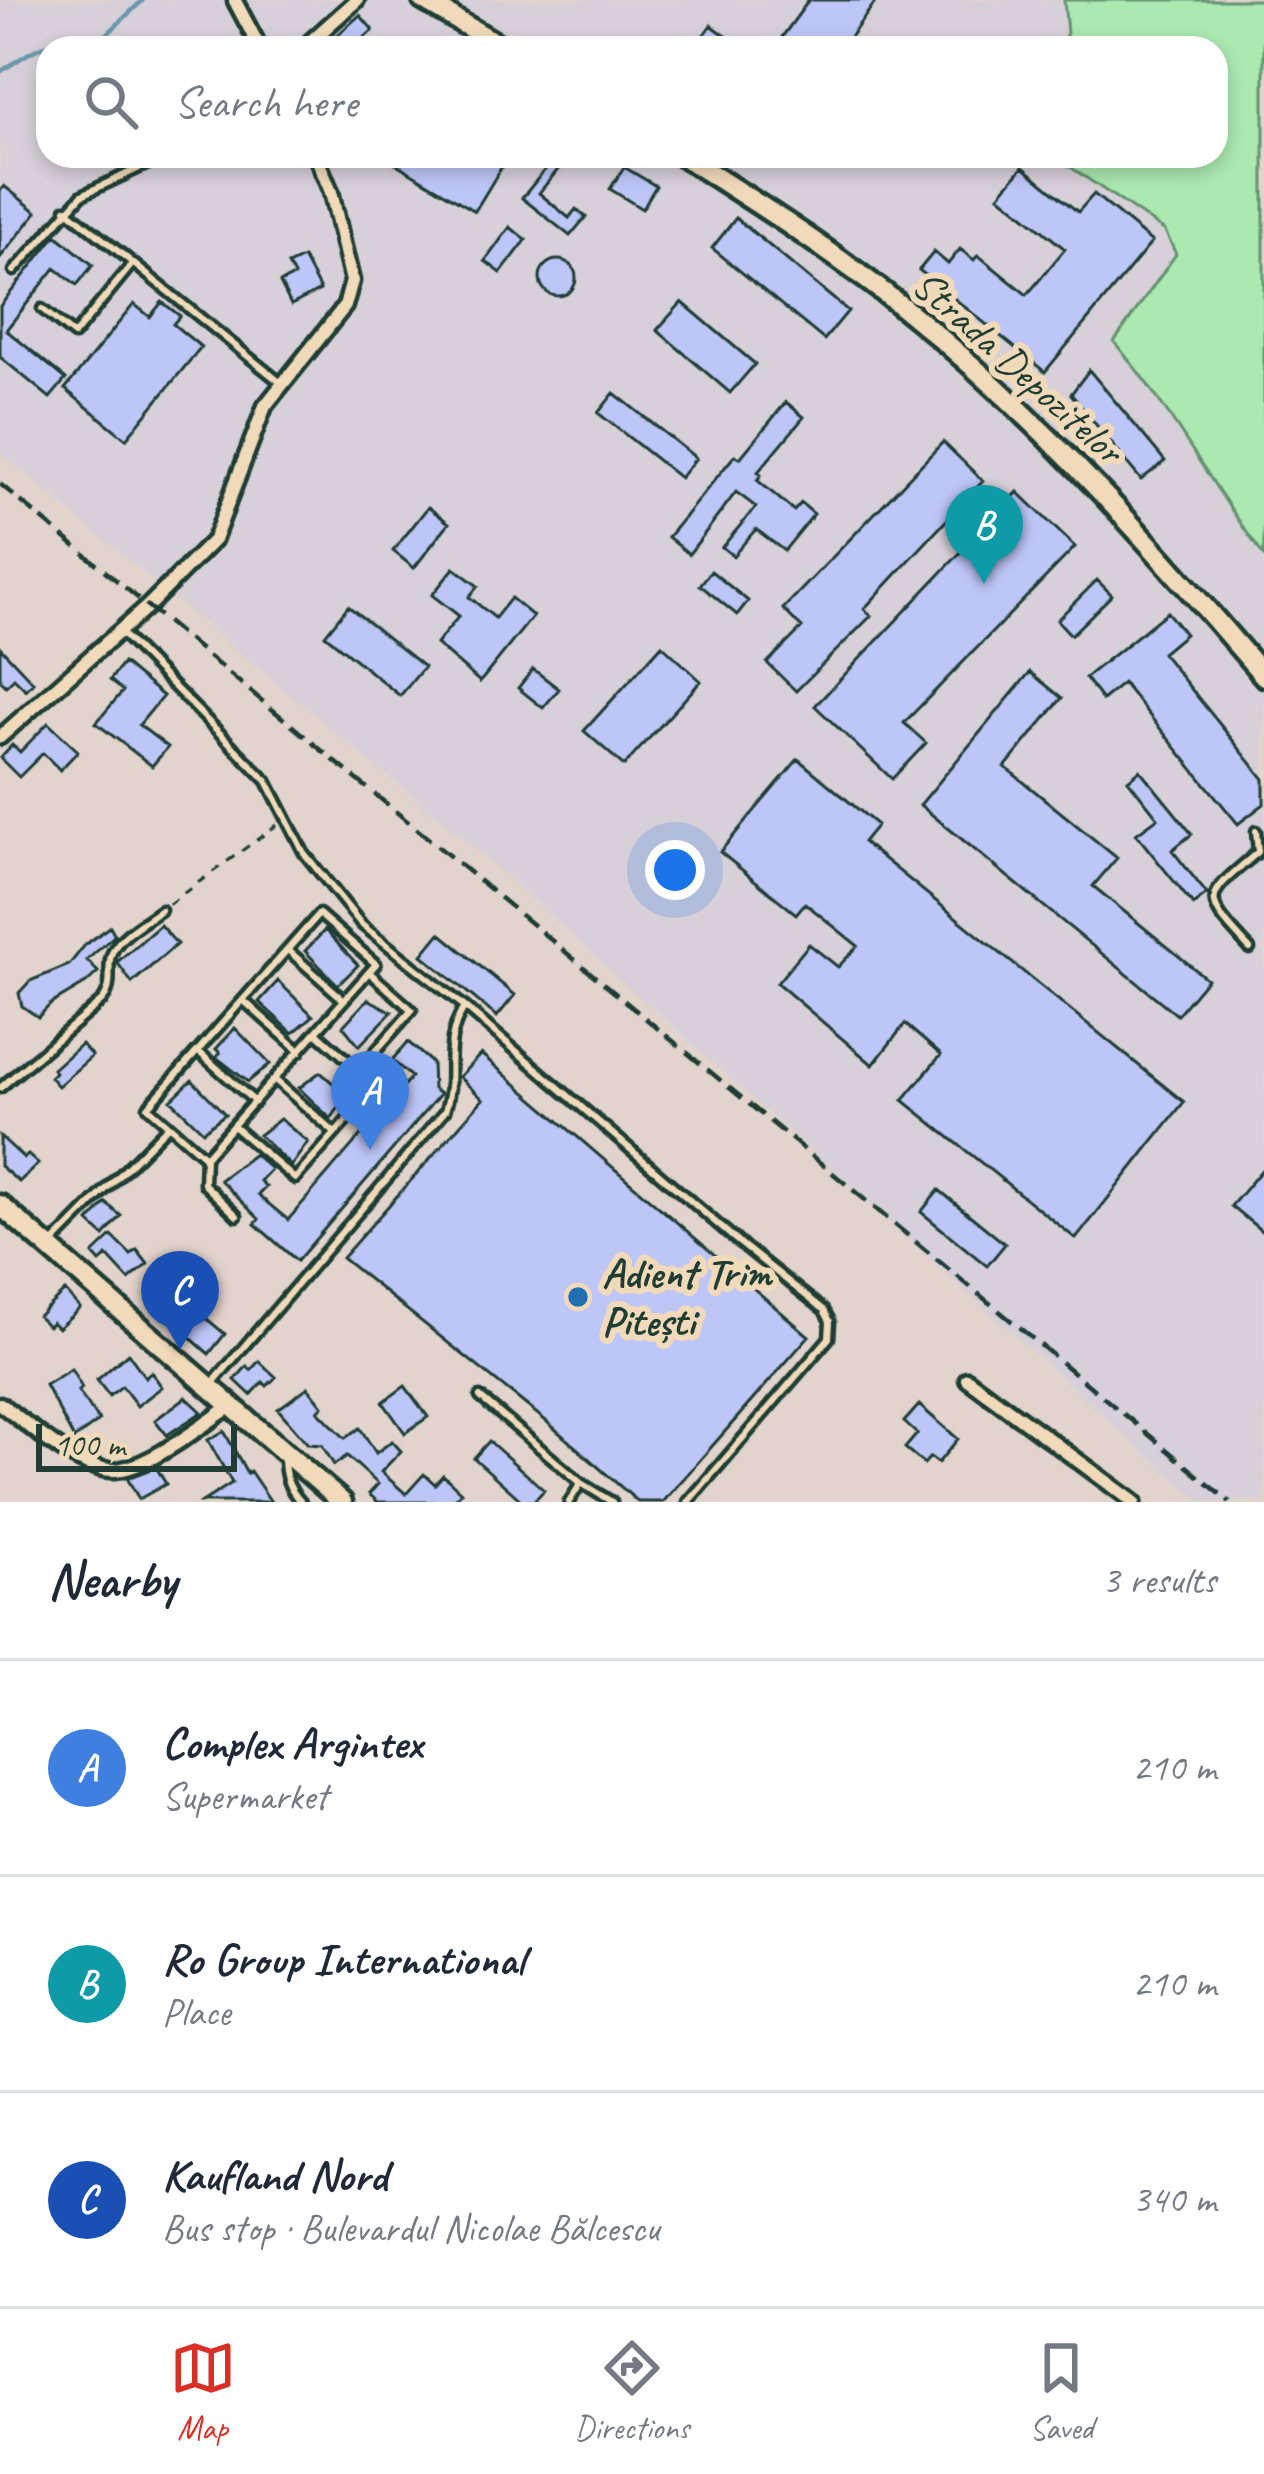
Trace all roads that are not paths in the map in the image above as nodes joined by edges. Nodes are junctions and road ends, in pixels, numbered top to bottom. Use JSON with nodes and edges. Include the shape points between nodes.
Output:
{"nodes":[{"id":1,"x":357,"y":0,"type":"edge"},
{"id":2,"x":423,"y":0,"type":"edge"},
{"id":3,"x":235,"y":1,"type":"edge"},
{"id":4,"x":254,"y":36,"type":"edge"},
{"id":5,"x":316,"y":36,"type":"edge"},
{"id":6,"x":484,"y":36,"type":"edge"},
{"id":7,"x":139,"y":168,"type":"edge"},
{"id":8,"x":321,"y":168,"type":"edge"},
{"id":9,"x":701,"y":168,"type":"edge"},
{"id":10,"x":66,"y":209,"type":"junction"},
{"id":11,"x":133,"y":263,"type":"junction"},
{"id":12,"x":14,"y":271,"type":"dead end"},
{"id":13,"x":42,"y":309,"type":"dead end"},
{"id":14,"x":284,"y":386,"type":"junction"},
{"id":15,"x":117,"y":630,"type":"junction"},
{"id":16,"x":1264,"y":676,"type":"edge"},
{"id":17,"x":0,"y":737,"type":"edge"},
{"id":18,"x":1256,"y":831,"type":"dead end"},
{"id":19,"x":161,"y":910,"type":"road end"},
{"id":20,"x":1250,"y":949,"type":"dead end"},
{"id":21,"x":287,"y":950,"type":"junction"},
{"id":22,"x":369,"y":972,"type":"junction"},
{"id":23,"x":243,"y":1000,"type":"junction"},
{"id":24,"x":344,"y":1000,"type":"junction"},
{"id":25,"x":464,"y":1006,"type":"junction"},
{"id":26,"x":316,"y":1032,"type":"junction"},
{"id":27,"x":197,"y":1051,"type":"junction"},
{"id":28,"x":300,"y":1051,"type":"junction"},
{"id":29,"x":358,"y":1070,"type":"junction"},
{"id":30,"x":274,"y":1079,"type":"junction"},
{"id":31,"x":0,"y":1088,"type":"edge"},
{"id":32,"x":255,"y":1102,"type":"junction"},
{"id":33,"x":169,"y":1125,"type":"junction"},
{"id":34,"x":233,"y":1126,"type":"junction"},
{"id":35,"x":335,"y":1133,"type":"junction"},
{"id":36,"x":206,"y":1157,"type":"junction"},
{"id":37,"x":0,"y":1205,"type":"edge"},
{"id":38,"x":237,"y":1216,"type":"dead end"},
{"id":39,"x":49,"y":1248,"type":"junction"},
{"id":40,"x":967,"y":1379,"type":"dead end"},
{"id":41,"x":210,"y":1386,"type":"junction"},
{"id":42,"x":480,"y":1396,"type":"dead end"},
{"id":43,"x":0,"y":1405,"type":"edge"},
{"id":44,"x":231,"y":1406,"type":"junction"},
{"id":45,"x":284,"y":1454,"type":"junction"},
{"id":46,"x":581,"y":1483,"type":"junction"},
{"id":47,"x":302,"y":1502,"type":"edge"},
{"id":48,"x":342,"y":1502,"type":"edge"},
{"id":49,"x":569,"y":1502,"type":"edge"},
{"id":50,"x":612,"y":1502,"type":"edge"},
{"id":51,"x":688,"y":1502,"type":"edge"},
{"id":52,"x":1134,"y":1502,"type":"edge"}],
"edges":[{"from":1,"to":5,"type":"street"},
{"from":2,"to":6,"type":"main road"},
{"from":3,"to":4,"type":"street"},
{"from":7,"to":10,"type":"lane"},
{"from":8,"to":14,"type":"street","via":[[350,294]]},
{"from":9,"to":16,"type":"main road","name":"Strada Depozitelor","via":[[854,271],[977,370],[1096,484]]},
{"from":10,"to":11,"type":"lane"},
{"from":10,"to":12,"type":"lane"},
{"from":11,"to":13,"type":"lane","via":[[74,335]]},
{"from":11,"to":14,"type":"lane"},
{"from":14,"to":15,"type":"street","via":[[265,406],[214,540]]},
{"from":15,"to":17,"type":"street"},
{"from":15,"to":25,"type":"lane","via":[[267,782],[318,874],[362,925]]},
{"from":18,"to":20,"type":"lane","via":[[1258,852],[1215,889],[1213,900]]},
{"from":19,"to":31,"type":"lane","via":[[111,954],[103,1000]]},
{"from":21,"to":22,"type":"lane","via":[[319,914],[376,964]]},
{"from":21,"to":23,"type":"lane"},
{"from":21,"to":24,"type":"lane"},
{"from":22,"to":24,"type":"lane"},
{"from":22,"to":29,"type":"lane","via":[[412,1010]]},
{"from":23,"to":27,"type":"lane"},
{"from":23,"to":28,"type":"lane"},
{"from":24,"to":26,"type":"lane"},
{"from":25,"to":41,"type":"lane","via":[[447,1056],[445,1111]]},
{"from":25,"to":51,"type":"lane","via":[[830,1322],[829,1337]]},
{"from":26,"to":28,"type":"lane"},
{"from":26,"to":29,"type":"lane"},
{"from":27,"to":32,"type":"lane"},
{"from":27,"to":33,"type":"lane","via":[[148,1107]]},
{"from":28,"to":30,"type":"lane"},
{"from":29,"to":35,"type":"lane","via":[[377,1086]]},
{"from":30,"to":32,"type":"lane"},
{"from":30,"to":35,"type":"lane"},
{"from":32,"to":34,"type":"lane"},
{"from":33,"to":36,"type":"lane"},
{"from":33,"to":39,"type":"lane"},
{"from":34,"to":35,"type":"lane","via":[[295,1179]]},
{"from":34,"to":36,"type":"lane"},
{"from":36,"to":38,"type":"lane","via":[[203,1184]]},
{"from":37,"to":39,"type":"main road"},
{"from":39,"to":41,"type":"main road"},
{"from":40,"to":52,"type":"street"},
{"from":41,"to":44,"type":"main road"},
{"from":42,"to":46,"type":"lane"},
{"from":43,"to":44,"type":"street","via":[[83,1463],[115,1470],[154,1456]]},
{"from":44,"to":45,"type":"main road"},
{"from":45,"to":47,"type":"lane","via":[[291,1491]]},
{"from":45,"to":48,"type":"main road"},
{"from":46,"to":49,"type":"lane"},
{"from":46,"to":50,"type":"lane"}]}
